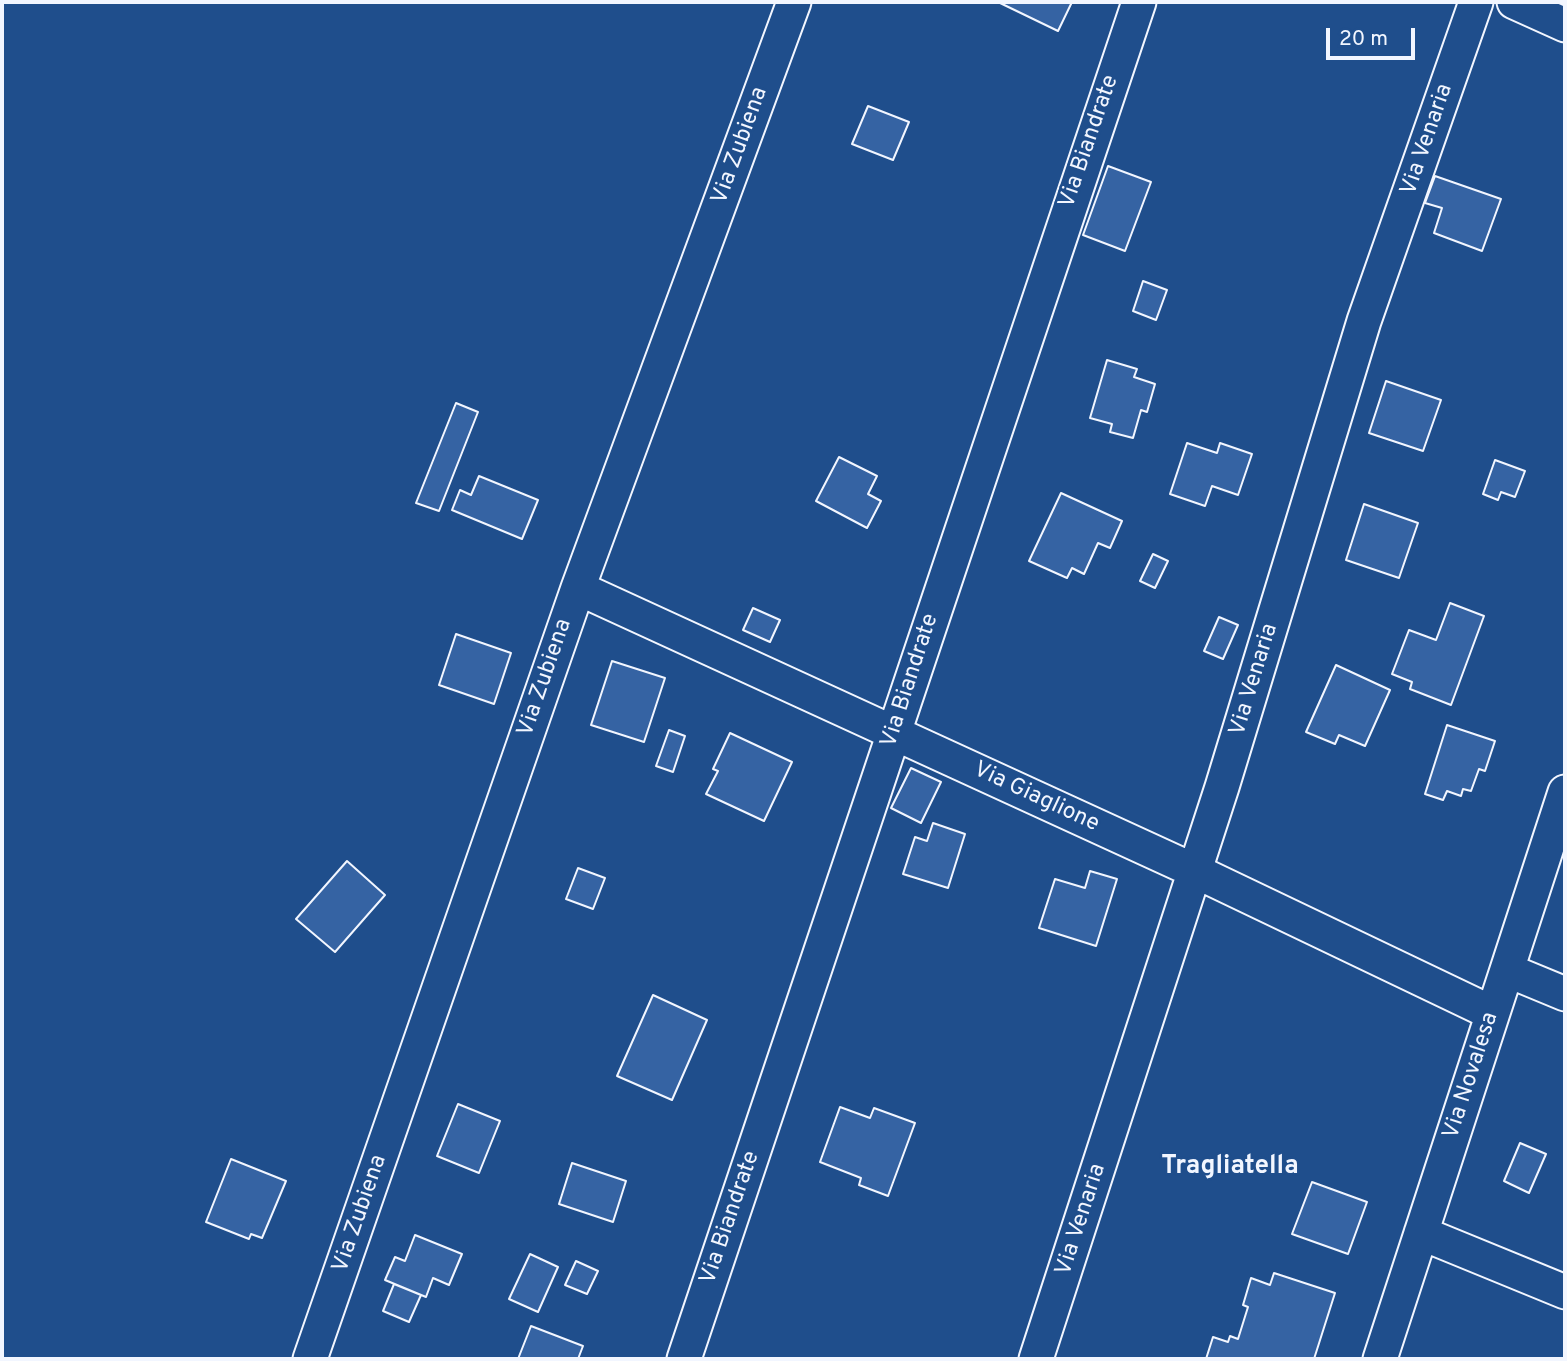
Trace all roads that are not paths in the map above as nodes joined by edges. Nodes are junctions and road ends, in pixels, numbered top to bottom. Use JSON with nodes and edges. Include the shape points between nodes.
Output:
{"nodes":[{"id":1,"x":794,"y":2,"type":"edge"},
{"id":2,"x":1139,"y":2,"type":"edge"},
{"id":3,"x":1476,"y":2,"type":"edge"},
{"id":4,"x":1514,"y":2,"type":"edge"},
{"id":5,"x":1565,"y":25,"type":"edge"},
{"id":6,"x":578,"y":588,"type":"junction"},
{"id":7,"x":894,"y":733,"type":"junction"},
{"id":8,"x":1565,"y":792,"type":"edge"},
{"id":9,"x":1195,"y":871,"type":"junction"},
{"id":10,"x":1507,"y":970,"type":"junction"},
{"id":11,"x":1565,"y":994,"type":"edge"},
{"id":12,"x":1492,"y":1013,"type":"junction"},
{"id":13,"x":1421,"y":1233,"type":"junction"},
{"id":14,"x":1565,"y":1293,"type":"edge"},
{"id":15,"x":310,"y":1359,"type":"edge"},
{"id":16,"x":684,"y":1359,"type":"edge"},
{"id":17,"x":1037,"y":1359,"type":"edge"},
{"id":18,"x":1380,"y":1359,"type":"edge"}],
"edges":[{"from":1,"to":6,"type":"street","name":"Via Zubiena"},
{"from":2,"to":7,"type":"street","name":"Via Biandrate"},
{"from":3,"to":9,"type":"street","name":"Via Venaria","via":[[1364,321]]},
{"from":4,"to":5,"type":"street"},
{"from":6,"to":7,"type":"street","name":"Via Giaglione"},
{"from":6,"to":15,"type":"street","name":"Via Zubiena"},
{"from":7,"to":9,"type":"street","name":"Via Giaglione"},
{"from":7,"to":16,"type":"street","name":"Via Biandrate"},
{"from":8,"to":10,"type":"street","name":"Via Novalesa"},
{"from":9,"to":12,"type":"street","name":"Via Giaglione"},
{"from":9,"to":17,"type":"street","name":"Via Venaria"},
{"from":10,"to":11,"type":"street"},
{"from":10,"to":12,"type":"street","name":"Via Novalesa"},
{"from":12,"to":13,"type":"street","name":"Via Novalesa"},
{"from":13,"to":14,"type":"street"},
{"from":13,"to":18,"type":"street","name":"Via Novalesa"}]}
